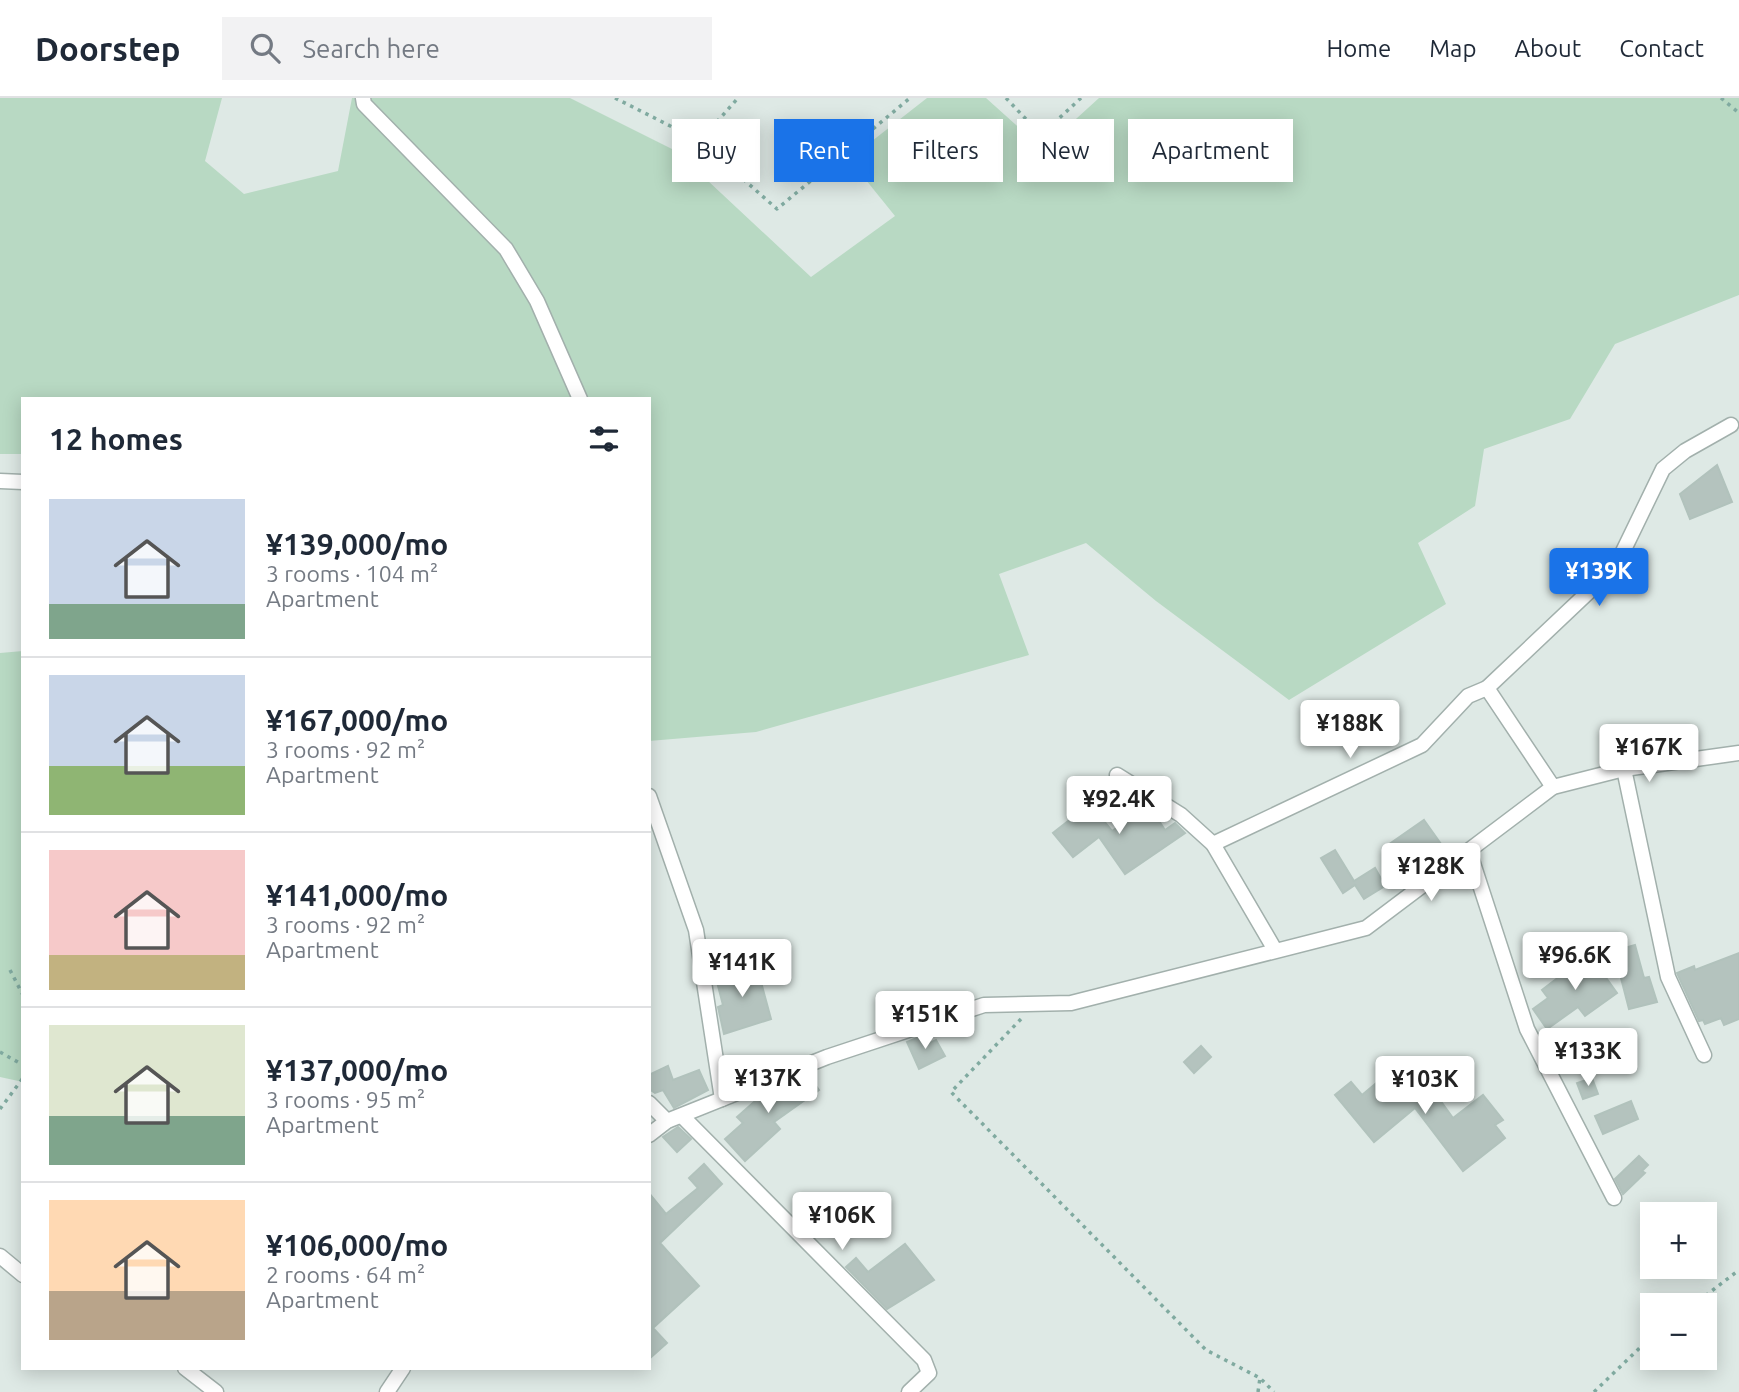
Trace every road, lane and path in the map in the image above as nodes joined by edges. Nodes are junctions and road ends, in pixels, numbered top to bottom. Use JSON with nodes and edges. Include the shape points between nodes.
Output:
{"nodes":[{"id":1,"x":363,"y":98,"type":"edge"},
{"id":2,"x":615,"y":98,"type":"edge"},
{"id":3,"x":738,"y":98,"type":"edge"},
{"id":4,"x":910,"y":98,"type":"edge"},
{"id":5,"x":1006,"y":98,"type":"edge"},
{"id":6,"x":1081,"y":98,"type":"edge"},
{"id":7,"x":1721,"y":98,"type":"edge"},
{"id":8,"x":1739,"y":113,"type":"edge"},
{"id":9,"x":719,"y":119,"type":"edge"},
{"id":10,"x":672,"y":127,"type":"edge"},
{"id":11,"x":746,"y":182,"type":"edge"},
{"id":12,"x":579,"y":397,"type":"edge"},
{"id":13,"x":1731,"y":425,"type":"dead end"},
{"id":14,"x":0,"y":481,"type":"edge"},
{"id":15,"x":21,"y":481,"type":"edge"},
{"id":16,"x":1487,"y":688,"type":"junction"},
{"id":17,"x":1739,"y":754,"type":"edge"},
{"id":18,"x":1624,"y":769,"type":"junction"},
{"id":19,"x":1117,"y":775,"type":"dead end"},
{"id":20,"x":1553,"y":787,"type":"junction"},
{"id":21,"x":651,"y":802,"type":"edge"},
{"id":22,"x":1213,"y":844,"type":"junction"},
{"id":23,"x":1469,"y":851,"type":"junction"},
{"id":24,"x":1275,"y":950,"type":"junction"},
{"id":25,"x":10,"y":970,"type":"dead end"},
{"id":26,"x":21,"y":991,"type":"edge"},
{"id":27,"x":1027,"y":1004,"type":"junction"},
{"id":28,"x":0,"y":1052,"type":"edge"},
{"id":29,"x":1704,"y":1055,"type":"dead end"},
{"id":30,"x":21,"y":1064,"type":"edge"},
{"id":31,"x":21,"y":1081,"type":"edge"},
{"id":32,"x":722,"y":1099,"type":"junction"},
{"id":33,"x":651,"y":1104,"type":"edge"},
{"id":34,"x":0,"y":1109,"type":"edge"},
{"id":35,"x":675,"y":1118,"type":"junction"},
{"id":36,"x":651,"y":1134,"type":"edge"},
{"id":37,"x":1614,"y":1198,"type":"dead end"},
{"id":38,"x":0,"y":1256,"type":"edge"},
{"id":39,"x":1739,"y":1270,"type":"edge"},
{"id":40,"x":21,"y":1273,"type":"edge"},
{"id":41,"x":1709,"y":1293,"type":"edge"},
{"id":42,"x":1640,"y":1348,"type":"edge"},
{"id":43,"x":188,"y":1370,"type":"edge"},
{"id":44,"x":402,"y":1370,"type":"edge"},
{"id":45,"x":1260,"y":1378,"type":"junction"},
{"id":46,"x":216,"y":1392,"type":"edge"},
{"id":47,"x":387,"y":1392,"type":"edge"},
{"id":48,"x":909,"y":1392,"type":"edge"},
{"id":49,"x":1258,"y":1392,"type":"edge"},
{"id":50,"x":1274,"y":1392,"type":"edge"},
{"id":51,"x":1594,"y":1392,"type":"edge"}],
"edges":[{"from":1,"to":12,"type":"street","via":[[506,249],[537,301]]},
{"from":2,"to":10,"type":"path"},
{"from":3,"to":9,"type":"path"},
{"from":4,"to":11,"type":"path","via":[[777,209]]},
{"from":5,"to":6,"type":"path","via":[[1041,135]]},
{"from":7,"to":8,"type":"path"},
{"from":13,"to":16,"type":"street","via":[[1663,469],[1616,566]]},
{"from":14,"to":15,"type":"street"},
{"from":16,"to":20,"type":"street"},
{"from":16,"to":22,"type":"street","via":[[1468,696],[1422,745]]},
{"from":17,"to":18,"type":"street"},
{"from":18,"to":20,"type":"street"},
{"from":18,"to":29,"type":"street","via":[[1668,977]]},
{"from":19,"to":22,"type":"street","via":[[1181,815]]},
{"from":20,"to":23,"type":"street"},
{"from":21,"to":32,"type":"street","via":[[696,930]]},
{"from":22,"to":24,"type":"street"},
{"from":23,"to":24,"type":"street","via":[[1366,928]]},
{"from":23,"to":37,"type":"street","via":[[1527,1029]]},
{"from":24,"to":27,"type":"street","via":[[1071,1003]]},
{"from":25,"to":26,"type":"path"},
{"from":27,"to":32,"type":"street","via":[[984,1006],[827,1057]]},
{"from":27,"to":45,"type":"path","via":[[1018,1024],[951,1092],[1206,1350]]},
{"from":28,"to":30,"type":"path"},
{"from":31,"to":34,"type":"path"},
{"from":32,"to":35,"type":"street"},
{"from":33,"to":35,"type":"street"},
{"from":35,"to":36,"type":"street"},
{"from":35,"to":48,"type":"street","via":[[924,1360],[929,1373]]},
{"from":38,"to":40,"type":"street"},
{"from":39,"to":41,"type":"path"},
{"from":42,"to":51,"type":"path"},
{"from":43,"to":46,"type":"street"},
{"from":44,"to":47,"type":"street"},
{"from":45,"to":49,"type":"path"},
{"from":45,"to":50,"type":"path"}]}
